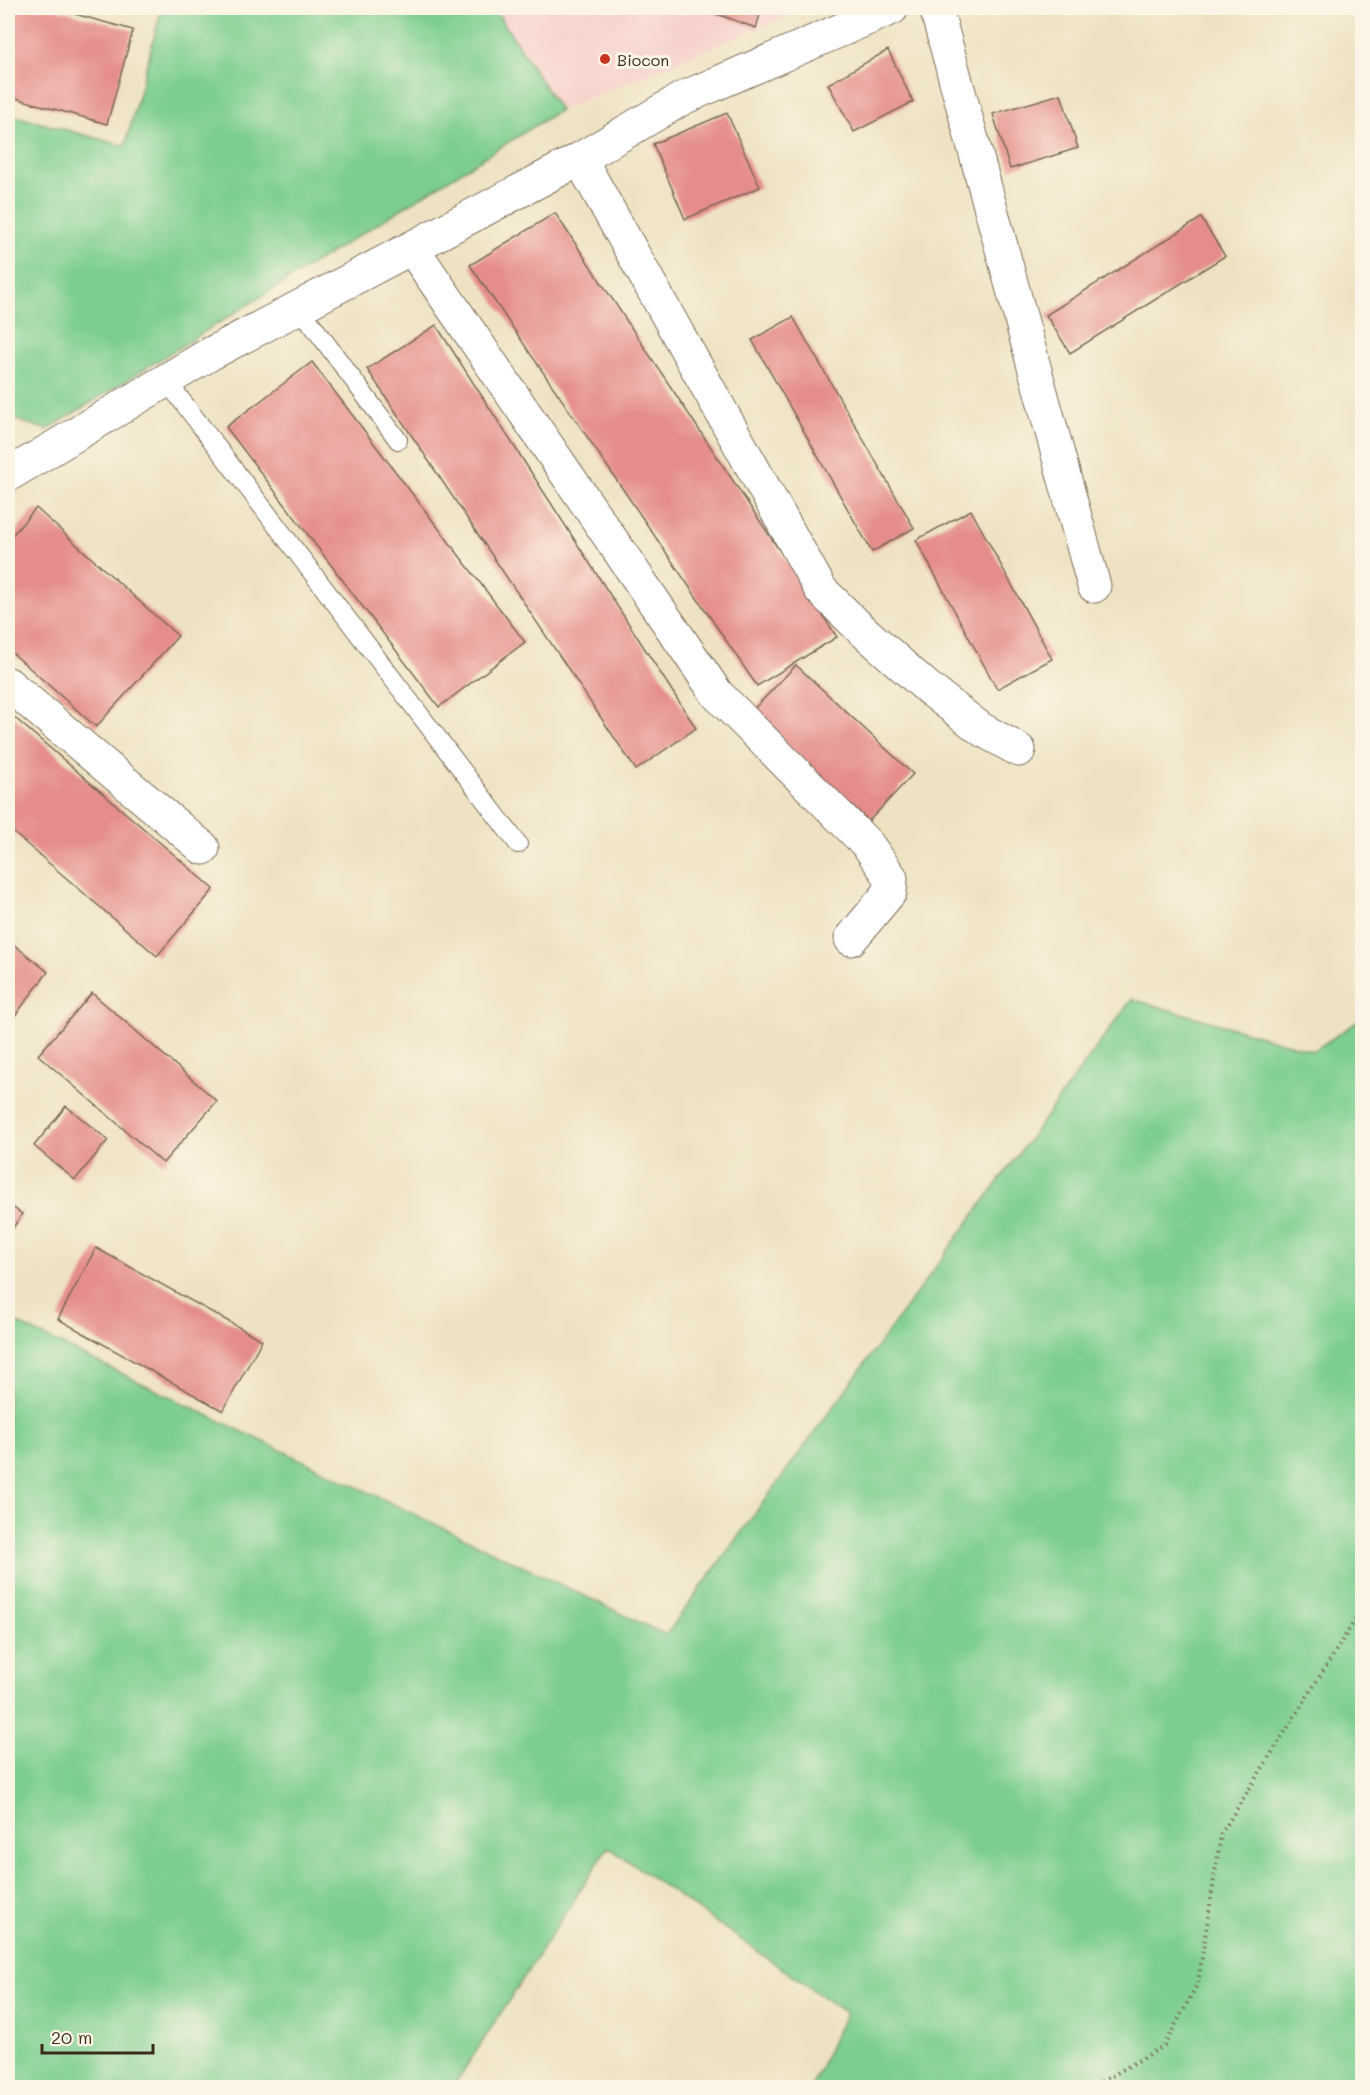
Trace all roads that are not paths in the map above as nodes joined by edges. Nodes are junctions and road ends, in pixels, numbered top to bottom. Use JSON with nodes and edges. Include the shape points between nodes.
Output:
{"nodes":[{"id":1,"x":892,"y":8,"type":"edge"},
{"id":2,"x":936,"y":8,"type":"edge"},
{"id":3,"x":580,"y":159,"type":"junction"},
{"id":4,"x":412,"y":248,"type":"junction"},
{"id":5,"x":300,"y":307,"type":"junction"},
{"id":6,"x":166,"y":380,"type":"junction"},
{"id":7,"x":398,"y":440,"type":"dead end"},
{"id":8,"x":8,"y":475,"type":"edge"},
{"id":9,"x":1094,"y":586,"type":"dead end"},
{"id":10,"x":8,"y":684,"type":"edge"},
{"id":11,"x":1018,"y":750,"type":"dead end"},
{"id":12,"x":518,"y":844,"type":"dead end"},
{"id":13,"x":203,"y":848,"type":"dead end"},
{"id":14,"x":851,"y":939,"type":"dead end"}],
"edges":[{"from":1,"to":3,"type":"street","via":[[683,98]]},
{"from":2,"to":9,"type":"street"},
{"from":3,"to":4,"type":"street"},
{"from":3,"to":11,"type":"street","via":[[821,590],[928,688],[981,729]]},
{"from":4,"to":5,"type":"street"},
{"from":4,"to":14,"type":"street","via":[[717,694],[868,845],[891,878],[890,892]]},
{"from":5,"to":6,"type":"street"},
{"from":5,"to":7,"type":"lane"},
{"from":6,"to":8,"type":"street"},
{"from":6,"to":12,"type":"lane"},
{"from":10,"to":13,"type":"street"}]}
